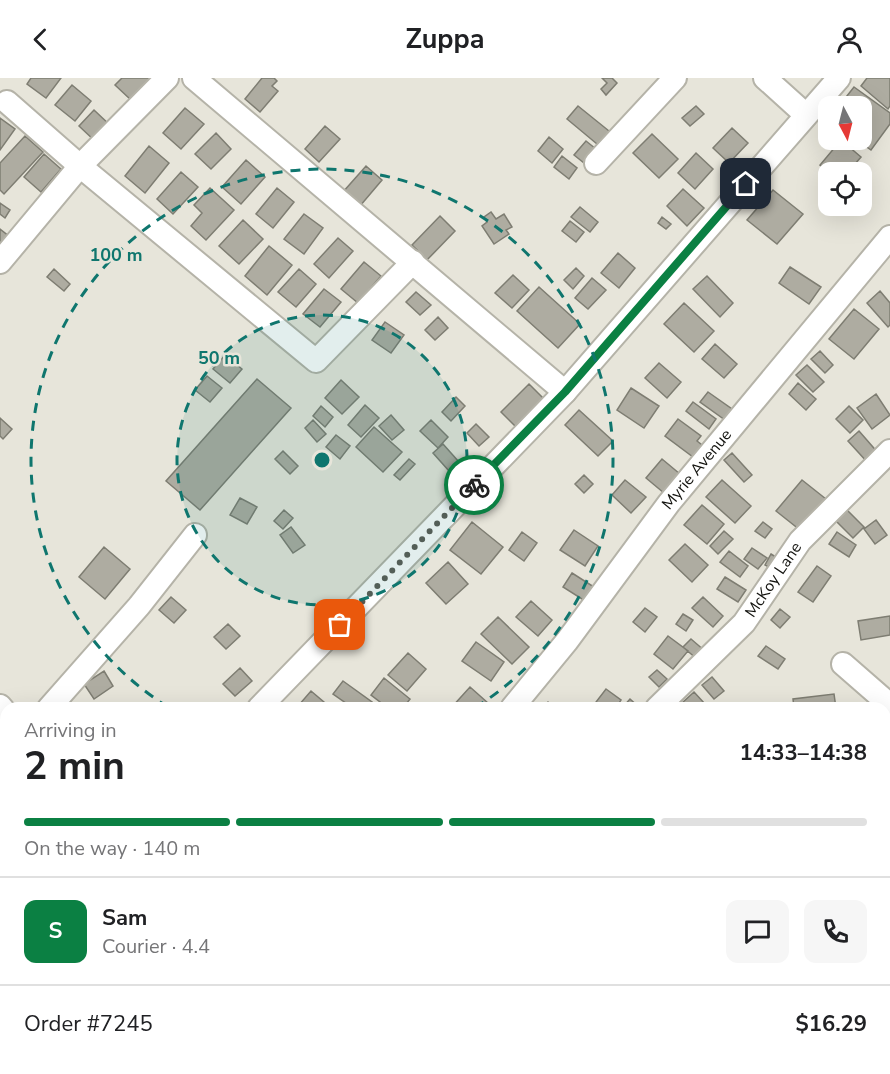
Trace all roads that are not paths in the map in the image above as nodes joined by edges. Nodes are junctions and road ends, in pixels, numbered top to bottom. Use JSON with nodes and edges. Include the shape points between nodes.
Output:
{"nodes":[{"id":1,"x":167,"y":78,"type":"edge"},
{"id":2,"x":194,"y":78,"type":"edge"},
{"id":3,"x":675,"y":78,"type":"edge"},
{"id":4,"x":765,"y":78,"type":"edge"},
{"id":5,"x":839,"y":78,"type":"edge"},
{"id":6,"x":7,"y":102,"type":"dead end"},
{"id":7,"x":806,"y":115,"type":"junction"},
{"id":8,"x":596,"y":164,"type":"dead end"},
{"id":9,"x":80,"y":166,"type":"junction"},
{"id":10,"x":890,"y":237,"type":"edge"},
{"id":11,"x":0,"y":262,"type":"edge"},
{"id":12,"x":413,"y":262,"type":"junction"},
{"id":13,"x":565,"y":392,"type":"junction"},
{"id":14,"x":890,"y":451,"type":"edge"},
{"id":15,"x":195,"y":535,"type":"dead end"},
{"id":16,"x":843,"y":664,"type":"dead end"},
{"id":17,"x":54,"y":702,"type":"edge"},
{"id":18,"x":265,"y":702,"type":"edge"},
{"id":19,"x":517,"y":702,"type":"edge"},
{"id":20,"x":663,"y":702,"type":"edge"},
{"id":21,"x":887,"y":702,"type":"edge"}],
"edges":[{"from":1,"to":9,"type":"street"},
{"from":2,"to":12,"type":"street"},
{"from":3,"to":8,"type":"street"},
{"from":4,"to":7,"type":"street"},
{"from":5,"to":7,"type":"street"},
{"from":6,"to":9,"type":"street"},
{"from":7,"to":13,"type":"street"},
{"from":9,"to":11,"type":"street"},
{"from":9,"to":12,"type":"street","via":[[316,361]]},
{"from":10,"to":19,"type":"street","name":"Myrie Avenue","via":[[669,503]]},
{"from":12,"to":13,"type":"street"},
{"from":13,"to":18,"type":"street"},
{"from":14,"to":20,"type":"street","name":"McKoy Lane","via":[[800,541],[744,623]]},
{"from":15,"to":17,"type":"street"},
{"from":16,"to":21,"type":"street"}]}
